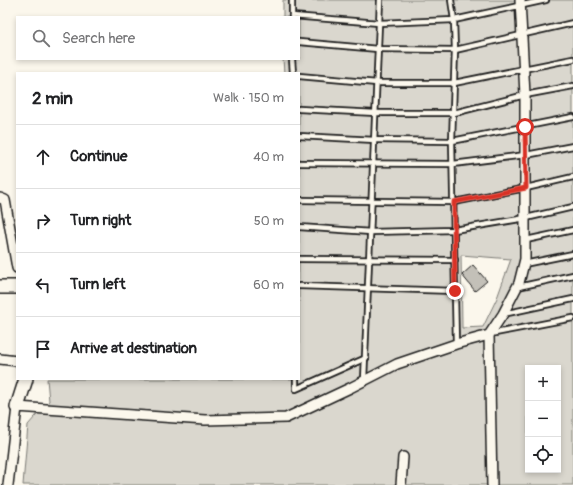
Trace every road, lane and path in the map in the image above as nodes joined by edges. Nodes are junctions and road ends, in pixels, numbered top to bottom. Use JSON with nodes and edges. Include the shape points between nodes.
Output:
{"nodes":[{"id":1,"x":292,"y":0,"type":"edge"},
{"id":2,"x":380,"y":0,"type":"edge"},
{"id":3,"x":451,"y":0,"type":"edge"},
{"id":4,"x":546,"y":0,"type":"edge"},
{"id":5,"x":520,"y":3,"type":"edge"},
{"id":6,"x":292,"y":16,"type":"edge"},
{"id":7,"x":300,"y":17,"type":"edge"},
{"id":8,"x":454,"y":20,"type":"junction"},
{"id":9,"x":380,"y":23,"type":"junction"},
{"id":10,"x":573,"y":23,"type":"edge"},
{"id":11,"x":522,"y":35,"type":"junction"},
{"id":12,"x":300,"y":42,"type":"edge"},
{"id":13,"x":378,"y":49,"type":"junction"},
{"id":14,"x":455,"y":50,"type":"junction"},
{"id":15,"x":573,"y":59,"type":"edge"},
{"id":16,"x":292,"y":60,"type":"edge"},
{"id":17,"x":524,"y":68,"type":"junction"},
{"id":18,"x":292,"y":72,"type":"edge"},
{"id":19,"x":300,"y":76,"type":"edge"},
{"id":20,"x":377,"y":82,"type":"junction"},
{"id":21,"x":454,"y":83,"type":"junction"},
{"id":22,"x":573,"y":86,"type":"edge"},
{"id":23,"x":525,"y":95,"type":"junction"},
{"id":24,"x":300,"y":109,"type":"edge"},
{"id":25,"x":376,"y":112,"type":"junction"},
{"id":26,"x":454,"y":113,"type":"junction"},
{"id":27,"x":573,"y":117,"type":"edge"},
{"id":28,"x":525,"y":127,"type":"junction"},
{"id":29,"x":300,"y":136,"type":"edge"},
{"id":30,"x":375,"y":140,"type":"junction"},
{"id":31,"x":452,"y":141,"type":"junction"},
{"id":32,"x":573,"y":146,"type":"edge"},
{"id":33,"x":526,"y":155,"type":"junction"},
{"id":34,"x":374,"y":162,"type":"junction"},
{"id":35,"x":300,"y":163,"type":"edge"},
{"id":36,"x":453,"y":164,"type":"junction"},
{"id":37,"x":573,"y":178,"type":"edge"},
{"id":38,"x":526,"y":188,"type":"junction"},
{"id":39,"x":0,"y":198,"type":"edge"},
{"id":40,"x":300,"y":200,"type":"edge"},
{"id":41,"x":372,"y":201,"type":"junction"},
{"id":42,"x":454,"y":202,"type":"junction"},
{"id":43,"x":573,"y":207,"type":"edge"},
{"id":44,"x":526,"y":218,"type":"junction"},
{"id":45,"x":300,"y":227,"type":"edge"},
{"id":46,"x":454,"y":230,"type":"junction"},
{"id":47,"x":573,"y":230,"type":"edge"},
{"id":48,"x":371,"y":232,"type":"junction"},
{"id":49,"x":526,"y":240,"type":"junction"},
{"id":50,"x":573,"y":254,"type":"edge"},
{"id":51,"x":300,"y":259,"type":"edge"},
{"id":52,"x":370,"y":260,"type":"junction"},
{"id":53,"x":454,"y":260,"type":"junction"},
{"id":54,"x":16,"y":262,"type":"edge"},
{"id":55,"x":524,"y":264,"type":"junction"},
{"id":56,"x":573,"y":275,"type":"edge"},
{"id":57,"x":300,"y":286,"type":"edge"},
{"id":58,"x":0,"y":287,"type":"edge"},
{"id":59,"x":16,"y":287,"type":"edge"},
{"id":60,"x":517,"y":287,"type":"junction"},
{"id":61,"x":368,"y":289,"type":"junction"},
{"id":62,"x":455,"y":291,"type":"junction"},
{"id":63,"x":573,"y":299,"type":"edge"},
{"id":64,"x":503,"y":314,"type":"junction"},
{"id":65,"x":573,"y":318,"type":"edge"},
{"id":66,"x":489,"y":335,"type":"junction"},
{"id":67,"x":456,"y":344,"type":"junction"},
{"id":68,"x":366,"y":358,"type":"junction"},
{"id":69,"x":0,"y":359,"type":"edge"},
{"id":70,"x":16,"y":361,"type":"edge"},
{"id":71,"x":26,"y":380,"type":"edge"},
{"id":72,"x":296,"y":380,"type":"edge"},
{"id":73,"x":364,"y":381,"type":"junction"},
{"id":74,"x":17,"y":407,"type":"junction"},
{"id":75,"x":403,"y":457,"type":"dead end"},
{"id":76,"x":5,"y":481,"type":"edge"},
{"id":77,"x":401,"y":485,"type":"edge"},
{"id":78,"x":492,"y":485,"type":"edge"}],
"edges":[{"from":1,"to":6,"type":"lane"},
{"from":2,"to":9,"type":"lane"},
{"from":3,"to":8,"type":"lane"},
{"from":4,"to":5,"type":"lane"},
{"from":5,"to":8,"type":"lane"},
{"from":5,"to":11,"type":"street"},
{"from":7,"to":9,"type":"lane"},
{"from":8,"to":9,"type":"lane"},
{"from":8,"to":14,"type":"lane"},
{"from":9,"to":13,"type":"lane"},
{"from":10,"to":11,"type":"lane"},
{"from":11,"to":14,"type":"lane"},
{"from":11,"to":17,"type":"street"},
{"from":12,"to":13,"type":"lane"},
{"from":13,"to":14,"type":"lane"},
{"from":13,"to":20,"type":"lane"},
{"from":14,"to":21,"type":"lane"},
{"from":15,"to":17,"type":"lane"},
{"from":16,"to":18,"type":"lane"},
{"from":17,"to":21,"type":"lane"},
{"from":17,"to":23,"type":"street"},
{"from":19,"to":20,"type":"lane"},
{"from":20,"to":21,"type":"lane"},
{"from":20,"to":25,"type":"lane"},
{"from":21,"to":26,"type":"lane"},
{"from":22,"to":23,"type":"lane"},
{"from":23,"to":26,"type":"lane"},
{"from":23,"to":28,"type":"street"},
{"from":24,"to":25,"type":"lane"},
{"from":25,"to":26,"type":"lane"},
{"from":25,"to":30,"type":"lane"},
{"from":26,"to":31,"type":"lane"},
{"from":27,"to":28,"type":"lane"},
{"from":28,"to":31,"type":"lane"},
{"from":28,"to":33,"type":"street"},
{"from":29,"to":30,"type":"lane"},
{"from":30,"to":31,"type":"lane"},
{"from":30,"to":34,"type":"lane"},
{"from":31,"to":36,"type":"lane"},
{"from":32,"to":33,"type":"lane"},
{"from":33,"to":36,"type":"lane"},
{"from":33,"to":38,"type":"street"},
{"from":34,"to":35,"type":"lane"},
{"from":34,"to":36,"type":"lane"},
{"from":34,"to":41,"type":"lane"},
{"from":36,"to":42,"type":"lane"},
{"from":37,"to":38,"type":"lane"},
{"from":38,"to":42,"type":"lane"},
{"from":38,"to":44,"type":"street"},
{"from":39,"to":54,"type":"street","via":[[5,200]]},
{"from":40,"to":41,"type":"lane"},
{"from":41,"to":42,"type":"lane"},
{"from":41,"to":48,"type":"lane"},
{"from":42,"to":46,"type":"lane"},
{"from":43,"to":44,"type":"lane"},
{"from":44,"to":46,"type":"lane"},
{"from":44,"to":49,"type":"street"},
{"from":45,"to":48,"type":"lane"},
{"from":46,"to":48,"type":"lane"},
{"from":46,"to":53,"type":"lane"},
{"from":47,"to":49,"type":"lane"},
{"from":48,"to":52,"type":"lane"},
{"from":49,"to":55,"type":"street"},
{"from":50,"to":55,"type":"lane"},
{"from":51,"to":52,"type":"lane"},
{"from":52,"to":53,"type":"lane"},
{"from":52,"to":61,"type":"lane"},
{"from":53,"to":62,"type":"lane"},
{"from":55,"to":60,"type":"street"},
{"from":56,"to":60,"type":"lane"},
{"from":57,"to":61,"type":"lane"},
{"from":58,"to":59,"type":"main road"},
{"from":60,"to":64,"type":"street"},
{"from":61,"to":62,"type":"lane"},
{"from":61,"to":68,"type":"lane"},
{"from":62,"to":67,"type":"lane"},
{"from":63,"to":64,"type":"lane"},
{"from":64,"to":66,"type":"street"},
{"from":65,"to":66,"type":"lane"},
{"from":66,"to":67,"type":"street"},
{"from":66,"to":78,"type":"street"},
{"from":67,"to":73,"type":"street","via":[[397,364]]},
{"from":68,"to":72,"type":"lane","via":[[296,389]]},
{"from":68,"to":73,"type":"lane"},
{"from":69,"to":70,"type":"street"},
{"from":71,"to":74,"type":"main road"},
{"from":73,"to":74,"type":"street","via":[[286,418],[205,420]]},
{"from":74,"to":76,"type":"street"},
{"from":75,"to":77,"type":"street"}]}
